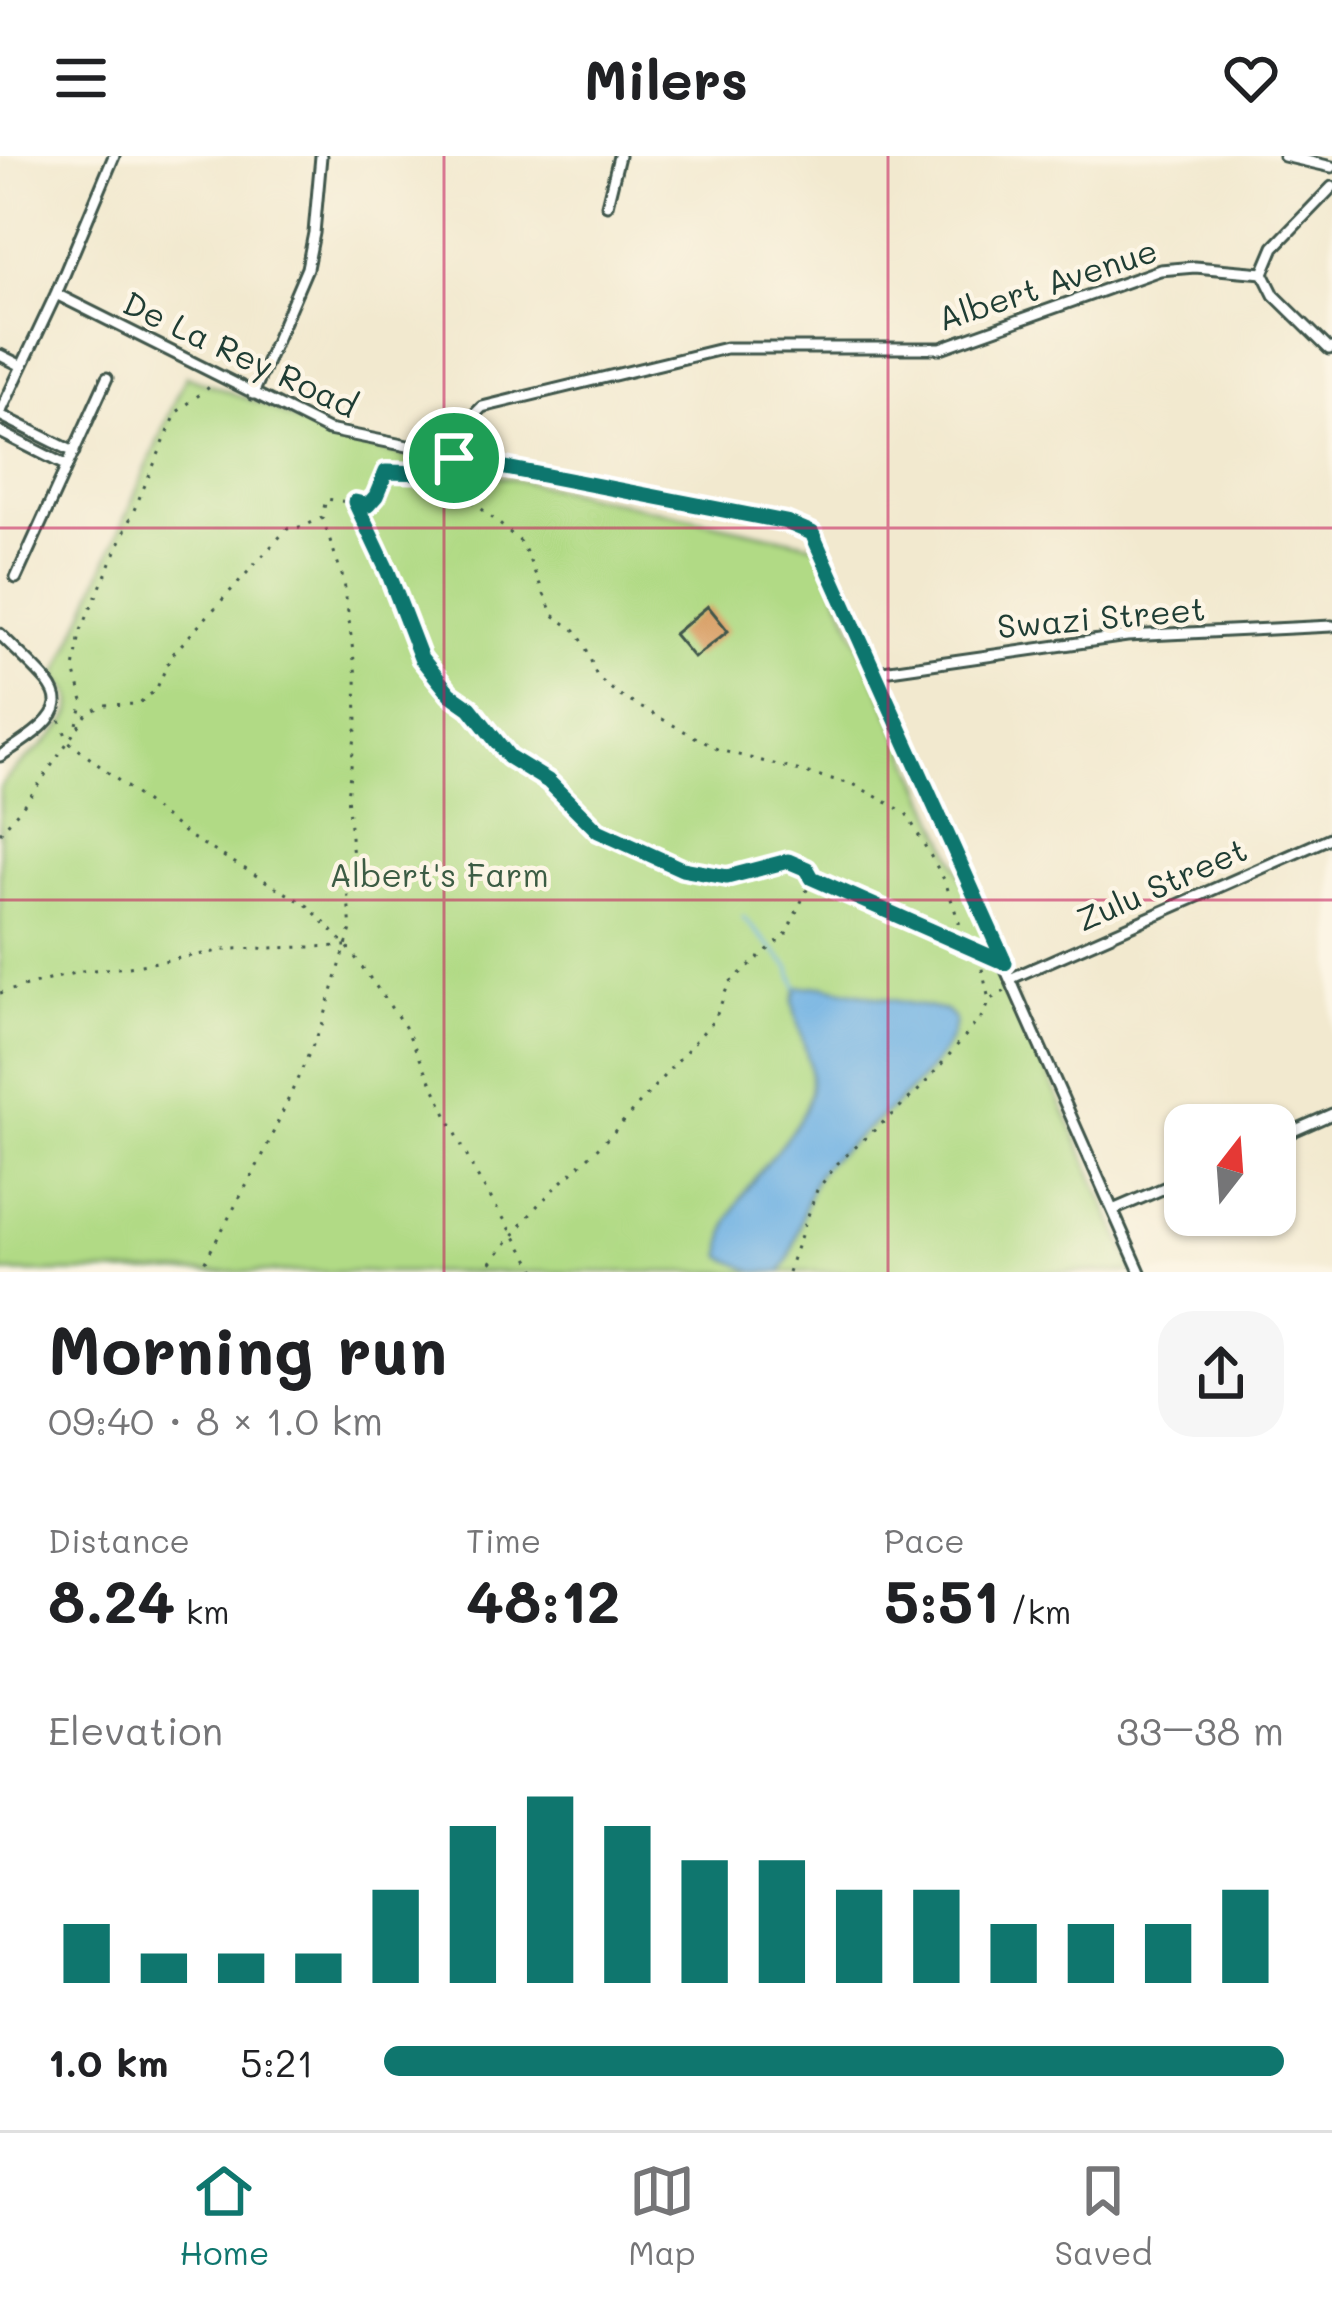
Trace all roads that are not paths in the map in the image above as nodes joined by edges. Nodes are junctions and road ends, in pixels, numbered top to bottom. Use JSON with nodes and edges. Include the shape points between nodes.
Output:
{"nodes":[{"id":1,"x":98,"y":156,"type":"edge"},
{"id":2,"x":320,"y":156,"type":"edge"},
{"id":3,"x":619,"y":156,"type":"edge"},
{"id":4,"x":1284,"y":156,"type":"edge"},
{"id":5,"x":113,"y":159,"type":"edge"},
{"id":6,"x":1332,"y":167,"type":"edge"},
{"id":7,"x":1332,"y":187,"type":"edge"},
{"id":8,"x":607,"y":206,"type":"dead end"},
{"id":9,"x":1263,"y":273,"type":"junction"},
{"id":10,"x":56,"y":294,"type":"junction"},
{"id":11,"x":1331,"y":350,"type":"edge"},
{"id":12,"x":0,"y":356,"type":"edge"},
{"id":13,"x":22,"y":366,"type":"junction"},
{"id":14,"x":107,"y":379,"type":"dead end"},
{"id":15,"x":254,"y":394,"type":"junction"},
{"id":16,"x":0,"y":414,"type":"edge"},
{"id":17,"x":0,"y":432,"type":"edge"},
{"id":18,"x":51,"y":440,"type":"junction"},
{"id":19,"x":74,"y":452,"type":"junction"},
{"id":20,"x":44,"y":454,"type":"junction"},
{"id":21,"x":454,"y":458,"type":"junction"},
{"id":22,"x":68,"y":466,"type":"junction"},
{"id":23,"x":16,"y":578,"type":"dead end"},
{"id":24,"x":1332,"y":626,"type":"edge"},
{"id":25,"x":0,"y":634,"type":"edge"},
{"id":26,"x":876,"y":672,"type":"junction"},
{"id":27,"x":0,"y":756,"type":"edge"},
{"id":28,"x":1332,"y":837,"type":"edge"},
{"id":29,"x":1012,"y":978,"type":"junction"},
{"id":30,"x":1332,"y":1114,"type":"edge"},
{"id":31,"x":1296,"y":1130,"type":"edge"},
{"id":32,"x":1164,"y":1188,"type":"edge"},
{"id":33,"x":1113,"y":1210,"type":"junction"},
{"id":34,"x":1140,"y":1272,"type":"edge"}],
"edges":[{"from":1,"to":5,"type":"street"},
{"from":2,"to":15,"type":"street","via":[[307,268]]},
{"from":3,"to":8,"type":"street"},
{"from":4,"to":6,"type":"street"},
{"from":5,"to":10,"type":"street"},
{"from":7,"to":9,"type":"street","via":[[1278,241]]},
{"from":9,"to":11,"type":"street","via":[[1274,295]]},
{"from":9,"to":21,"type":"street","name":"Albert Avenue","via":[[1160,270],[941,348],[715,350],[482,407],[464,425]]},
{"from":10,"to":13,"type":"street"},
{"from":10,"to":15,"type":"street","name":"De La Rey Road"},
{"from":12,"to":13,"type":"street"},
{"from":13,"to":16,"type":"street"},
{"from":14,"to":19,"type":"street"},
{"from":15,"to":21,"type":"street","name":"De La Rey Road","via":[[328,430]]},
{"from":16,"to":18,"type":"street"},
{"from":17,"to":20,"type":"street"},
{"from":18,"to":19,"type":"street"},
{"from":18,"to":20,"type":"street"},
{"from":19,"to":22,"type":"street"},
{"from":20,"to":22,"type":"street"},
{"from":21,"to":26,"type":"street","name":"De La Rey Road","via":[[806,528]]},
{"from":22,"to":23,"type":"street"},
{"from":24,"to":26,"type":"street","name":"Swazi Street","via":[[1126,636]]},
{"from":25,"to":27,"type":"street","via":[[58,696],[57,710]]},
{"from":26,"to":29,"type":"street","name":"De La Rey Road"},
{"from":28,"to":29,"type":"street","name":"Zulu Street"},
{"from":29,"to":33,"type":"street","name":"De La Rey Road"},
{"from":30,"to":31,"type":"street"},
{"from":32,"to":33,"type":"street"},
{"from":33,"to":34,"type":"street","name":"De La Rey Road"}]}
